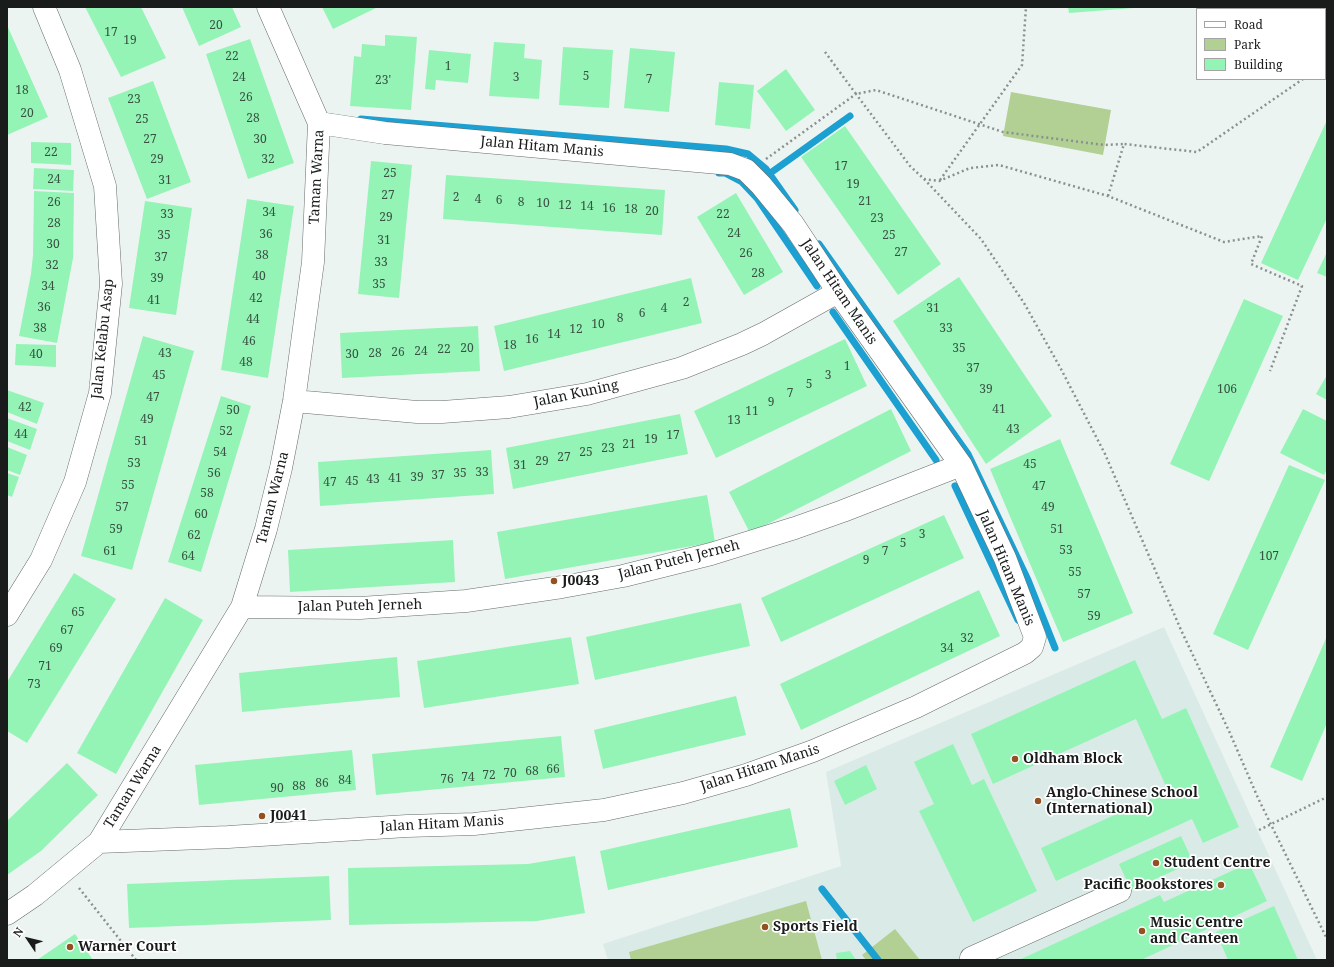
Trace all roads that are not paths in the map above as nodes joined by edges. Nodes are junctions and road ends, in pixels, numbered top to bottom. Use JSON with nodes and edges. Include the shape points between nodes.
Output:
{"nodes":[{"id":1,"x":44,"y":7,"type":"edge"},
{"id":2,"x":268,"y":7,"type":"edge"},
{"id":3,"x":319,"y":123,"type":"junction"},
{"id":4,"x":838,"y":292,"type":"junction"},
{"id":5,"x":294,"y":402,"type":"junction"},
{"id":6,"x":961,"y":465,"type":"junction"},
{"id":7,"x":242,"y":607,"type":"junction"},
{"id":8,"x":7,"y":615,"type":"edge"},
{"id":9,"x":99,"y":842,"type":"junction"},
{"id":10,"x":1120,"y":890,"type":"dead end"},
{"id":11,"x":7,"y":914,"type":"edge"},
{"id":12,"x":971,"y":958,"type":"dead end"}],
"edges":[{"from":1,"to":8,"type":"street","name":"Jalan Kelabu Asap","via":[[70,70],[105,186],[111,284],[100,393],[75,482],[41,560]]},
{"from":2,"to":3,"type":"street","name":"Taman Warna"},
{"from":3,"to":4,"type":"street","name":"Jalan Hitam Manis","via":[[385,133],[730,164],[746,170],[761,185],[793,224]]},
{"from":3,"to":5,"type":"street","name":"Taman Warna","via":[[313,262]]},
{"from":4,"to":5,"type":"street","name":"Jalan Kuning","via":[[763,334],[729,349],[682,368],[587,394],[509,407],[442,412]]},
{"from":4,"to":6,"type":"street","name":"Jalan Hitam Manis"},
{"from":5,"to":7,"type":"street","name":"Taman Warna","via":[[266,529]]},
{"from":6,"to":7,"type":"street","name":"Jalan Puteh Jerneh","via":[[795,528],[711,554],[615,577],[466,601],[360,608]]},
{"from":6,"to":9,"type":"street","name":"Jalan Hitam Manis","via":[[1005,558],[1036,637],[1032,647],[1024,653],[916,707],[813,751],[746,775],[683,793],[604,810],[474,824]]},
{"from":7,"to":9,"type":"street","name":"Taman Warna"},
{"from":9,"to":11,"type":"street","name":"Taman Warna","via":[[35,895]]},
{"from":10,"to":12,"type":"street"}]}
